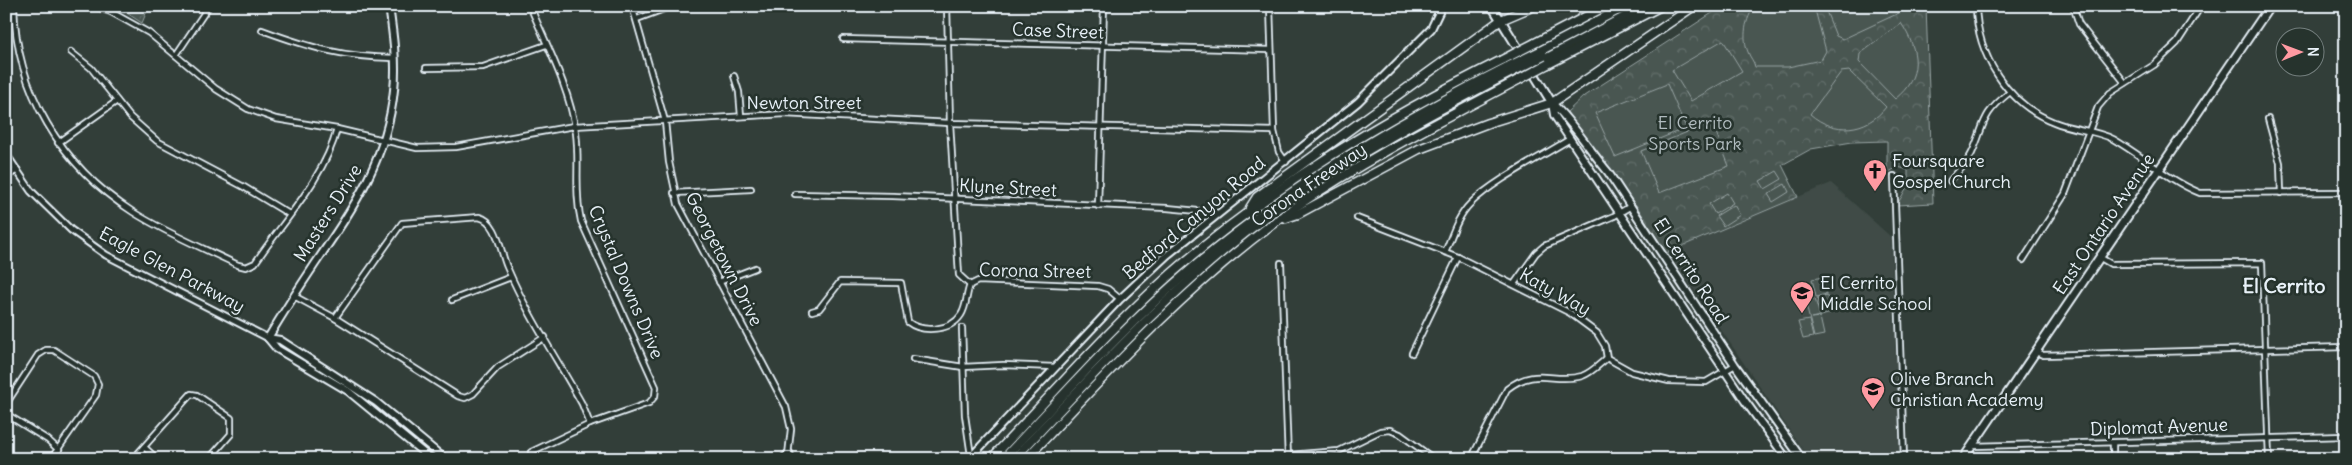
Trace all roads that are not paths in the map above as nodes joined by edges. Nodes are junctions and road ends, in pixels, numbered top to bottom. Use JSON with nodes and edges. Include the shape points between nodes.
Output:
{"nodes":[{"id":1,"x":14,"y":6,"type":"edge"},
{"id":2,"x":94,"y":6,"type":"edge"},
{"id":3,"x":208,"y":6,"type":"edge"},
{"id":4,"x":389,"y":6,"type":"edge"},
{"id":5,"x":530,"y":6,"type":"edge"},
{"id":6,"x":632,"y":6,"type":"edge"},
{"id":7,"x":672,"y":6,"type":"edge"},
{"id":8,"x":947,"y":6,"type":"edge"},
{"id":9,"x":1104,"y":6,"type":"edge"},
{"id":10,"x":1270,"y":6,"type":"edge"},
{"id":11,"x":1442,"y":6,"type":"edge"},
{"id":12,"x":1492,"y":6,"type":"edge"},
{"id":13,"x":1534,"y":6,"type":"edge"},
{"id":14,"x":1606,"y":6,"type":"edge"},
{"id":15,"x":1626,"y":6,"type":"edge"},
{"id":16,"x":1645,"y":6,"type":"edge"},
{"id":17,"x":1661,"y":6,"type":"edge"},
{"id":18,"x":1694,"y":6,"type":"edge"},
{"id":19,"x":1976,"y":6,"type":"edge"},
{"id":20,"x":2073,"y":6,"type":"edge"},
{"id":21,"x":2201,"y":6,"type":"edge"},
{"id":22,"x":2270,"y":6,"type":"edge"},
{"id":23,"x":638,"y":19,"type":"junction"},
{"id":24,"x":1501,"y":20,"type":"junction"},
{"id":25,"x":262,"y":30,"type":"dead end"},
{"id":26,"x":843,"y":39,"type":"dead end"},
{"id":27,"x":949,"y":41,"type":"junction"},
{"id":28,"x":546,"y":45,"type":"junction"},
{"id":29,"x":1102,"y":46,"type":"junction"},
{"id":30,"x":1271,"y":50,"type":"junction"},
{"id":31,"x":71,"y":52,"type":"dead end"},
{"id":32,"x":176,"y":55,"type":"junction"},
{"id":33,"x":394,"y":58,"type":"junction"},
{"id":34,"x":1544,"y":58,"type":"junction"},
{"id":35,"x":426,"y":68,"type":"dead end"},
{"id":36,"x":1513,"y":74,"type":"junction"},
{"id":37,"x":734,"y":76,"type":"dead end"},
{"id":38,"x":2125,"y":83,"type":"junction"},
{"id":39,"x":2010,"y":92,"type":"junction"},
{"id":40,"x":117,"y":101,"type":"junction"},
{"id":41,"x":1552,"y":103,"type":"junction"},
{"id":42,"x":740,"y":116,"type":"junction"},
{"id":43,"x":2268,"y":120,"type":"dead end"},
{"id":44,"x":665,"y":121,"type":"junction"},
{"id":45,"x":950,"y":123,"type":"junction"},
{"id":46,"x":1100,"y":125,"type":"junction"},
{"id":47,"x":574,"y":126,"type":"junction"},
{"id":48,"x":337,"y":129,"type":"junction"},
{"id":49,"x":1274,"y":131,"type":"junction"},
{"id":50,"x":2088,"y":131,"type":"junction"},
{"id":51,"x":1570,"y":139,"type":"junction"},
{"id":52,"x":384,"y":141,"type":"junction"},
{"id":53,"x":58,"y":143,"type":"junction"},
{"id":54,"x":6,"y":154,"type":"edge"},
{"id":55,"x":1286,"y":162,"type":"junction"},
{"id":56,"x":17,"y":170,"type":"junction"},
{"id":57,"x":2159,"y":170,"type":"junction"},
{"id":58,"x":6,"y":176,"type":"edge"},
{"id":59,"x":1894,"y":176,"type":"dead end"},
{"id":60,"x":1950,"y":180,"type":"dead end"},
{"id":61,"x":751,"y":189,"type":"dead end"},
{"id":62,"x":2346,"y":192,"type":"edge"},
{"id":63,"x":674,"y":193,"type":"junction"},
{"id":64,"x":2281,"y":193,"type":"junction"},
{"id":65,"x":795,"y":194,"type":"dead end"},
{"id":66,"x":955,"y":200,"type":"junction"},
{"id":67,"x":1098,"y":206,"type":"junction"},
{"id":68,"x":1630,"y":206,"type":"junction"},
{"id":69,"x":1248,"y":211,"type":"junction"},
{"id":70,"x":1620,"y":212,"type":"junction"},
{"id":71,"x":1219,"y":213,"type":"junction"},
{"id":72,"x":289,"y":214,"type":"junction"},
{"id":73,"x":1357,"y":218,"type":"dead end"},
{"id":74,"x":1279,"y":220,"type":"junction"},
{"id":75,"x":1445,"y":252,"type":"junction"},
{"id":76,"x":1458,"y":257,"type":"junction"},
{"id":77,"x":2099,"y":257,"type":"junction"},
{"id":78,"x":2023,"y":260,"type":"dead end"},
{"id":79,"x":1281,"y":263,"type":"dead end"},
{"id":80,"x":755,"y":268,"type":"dead end"},
{"id":81,"x":511,"y":277,"type":"junction"},
{"id":82,"x":719,"y":282,"type":"junction"},
{"id":83,"x":1514,"y":284,"type":"junction"},
{"id":84,"x":970,"y":285,"type":"junction"},
{"id":85,"x":294,"y":296,"type":"junction"},
{"id":86,"x":1120,"y":299,"type":"junction"},
{"id":87,"x":452,"y":300,"type":"dead end"},
{"id":88,"x":812,"y":311,"type":"dead end"},
{"id":89,"x":335,"y":318,"type":"junction"},
{"id":90,"x":962,"y":328,"type":"dead end"},
{"id":91,"x":544,"y":337,"type":"junction"},
{"id":92,"x":268,"y":338,"type":"junction"},
{"id":93,"x":2346,"y":347,"type":"edge"},
{"id":94,"x":2266,"y":348,"type":"junction"},
{"id":95,"x":2036,"y":352,"type":"junction"},
{"id":96,"x":1412,"y":354,"type":"dead end"},
{"id":97,"x":1607,"y":358,"type":"junction"},
{"id":98,"x":913,"y":359,"type":"dead end"},
{"id":99,"x":1735,"y":365,"type":"junction"},
{"id":100,"x":963,"y":366,"type":"junction"},
{"id":101,"x":1055,"y":367,"type":"junction"},
{"id":102,"x":1726,"y":371,"type":"junction"},
{"id":103,"x":6,"y":404,"type":"edge"},
{"id":104,"x":6,"y":414,"type":"edge"},
{"id":105,"x":590,"y":424,"type":"junction"},
{"id":106,"x":2346,"y":436,"type":"edge"},
{"id":107,"x":2268,"y":438,"type":"junction"},
{"id":108,"x":2113,"y":443,"type":"junction"},
{"id":109,"x":1973,"y":446,"type":"junction"},
{"id":110,"x":144,"y":447,"type":"junction"},
{"id":111,"x":59,"y":450,"type":"junction"},
{"id":112,"x":531,"y":452,"type":"dead end"},
{"id":113,"x":789,"y":457,"type":"edge"},
{"id":114,"x":1288,"y":457,"type":"edge"},
{"id":115,"x":970,"y":458,"type":"edge"},
{"id":116,"x":51,"y":459,"type":"edge"},
{"id":117,"x":133,"y":459,"type":"edge"},
{"id":118,"x":157,"y":459,"type":"edge"},
{"id":119,"x":209,"y":459,"type":"edge"},
{"id":120,"x":280,"y":459,"type":"edge"},
{"id":121,"x":299,"y":459,"type":"edge"},
{"id":122,"x":431,"y":459,"type":"edge"},
{"id":123,"x":445,"y":459,"type":"edge"},
{"id":124,"x":783,"y":459,"type":"edge"},
{"id":125,"x":991,"y":459,"type":"edge"},
{"id":126,"x":1003,"y":459,"type":"edge"},
{"id":127,"x":1014,"y":459,"type":"edge"},
{"id":128,"x":1026,"y":459,"type":"edge"},
{"id":129,"x":1434,"y":459,"type":"edge"},
{"id":130,"x":1471,"y":459,"type":"edge"},
{"id":131,"x":1787,"y":459,"type":"edge"},
{"id":132,"x":1802,"y":459,"type":"edge"},
{"id":133,"x":1904,"y":459,"type":"edge"},
{"id":134,"x":1964,"y":459,"type":"edge"},
{"id":135,"x":2113,"y":459,"type":"edge"},
{"id":136,"x":2269,"y":459,"type":"edge"}],
"edges":[{"from":1,"to":53,"type":"street","via":[[19,56],[35,103]]},
{"from":2,"to":32,"type":"street","name":"Newton Street","via":[[149,33]]},
{"from":3,"to":32,"type":"street"},
{"from":4,"to":33,"type":"main road","name":"Masters Drive"},
{"from":5,"to":28,"type":"street","name":"Crystal Downs Drive"},
{"from":6,"to":23,"type":"street","name":"Georgetown Drive"},
{"from":7,"to":23,"type":"street"},
{"from":8,"to":27,"type":"street"},
{"from":9,"to":29,"type":"street"},
{"from":10,"to":30,"type":"street"},
{"from":11,"to":55,"type":"main road","name":"Bedford Canyon Road","via":[[1431,29],[1369,91]]},
{"from":12,"to":24,"type":"main road","name":"El Cerrito Road"},
{"from":13,"to":24,"type":"highway"},
{"from":14,"to":69,"type":"highway","name":"Corona Freeway","bridge":true,"via":[[1416,104],[1322,160]]},
{"from":15,"to":34,"type":"highway"},
{"from":16,"to":34,"type":"highway"},
{"from":17,"to":34,"type":"highway","name":"Corona Freeway"},
{"from":18,"to":41,"type":"highway"},
{"from":19,"to":39,"type":"street","via":[[1984,50]]},
{"from":20,"to":38,"type":"street","via":[[2079,24]]},
{"from":21,"to":38,"type":"street","via":[[2177,43],[2154,65]]},
{"from":22,"to":57,"type":"main road","name":"East Ontario Avenue"},
{"from":23,"to":44,"type":"street","name":"Georgetown Drive"},
{"from":24,"to":41,"type":"main road","name":"El Cerrito Road"},
{"from":24,"to":69,"type":"highway","via":[[1257,197]]},
{"from":25,"to":33,"type":"street","via":[[301,45],[342,55]]},
{"from":26,"to":27,"type":"street","name":"Case Street"},
{"from":27,"to":29,"type":"street","name":"Case Street"},
{"from":27,"to":45,"type":"street"},
{"from":28,"to":35,"type":"street","via":[[483,67]]},
{"from":28,"to":47,"type":"street","name":"Crystal Downs Drive","via":[[563,85]]},
{"from":29,"to":30,"type":"street","name":"Case Street"},
{"from":29,"to":46,"type":"street"},
{"from":30,"to":49,"type":"street"},
{"from":31,"to":40,"type":"street","via":[[91,68]]},
{"from":32,"to":48,"type":"street","name":"Newton Street","via":[[216,89],[248,109],[276,119]]},
{"from":33,"to":52,"type":"main road","name":"Masters Drive","via":[[394,89]]},
{"from":34,"to":36,"type":"highway","name":"Corona Freeway","bridge":true},
{"from":34,"to":36,"type":"highway","bridge":true},
{"from":36,"to":74,"type":"highway","name":"Corona Freeway","via":[[1378,155]]},
{"from":36,"to":126,"type":"highway","via":[[1448,98],[1355,150],[1252,220],[1138,317]]},
{"from":36,"to":127,"type":"highway","via":[[1388,137],[1266,217],[1155,311]]},
{"from":37,"to":42,"type":"street"},
{"from":38,"to":50,"type":"street","via":[[2098,107]]},
{"from":39,"to":50,"type":"street","via":[[2054,122]]},
{"from":39,"to":60,"type":"street","via":[[1988,113],[1972,153]]},
{"from":40,"to":53,"type":"street"},
{"from":40,"to":72,"type":"street","via":[[157,141]]},
{"from":41,"to":51,"type":"main road","name":"El Cerrito Road","via":[[1554,115]]},
{"from":41,"to":68,"type":"main road","name":"El Cerrito Road","via":[[1608,172]]},
{"from":41,"to":74,"type":"highway","via":[[1488,122],[1419,149],[1298,214]]},
{"from":42,"to":44,"type":"street","name":"Newton Street"},
{"from":42,"to":45,"type":"street","name":"Newton Street","via":[[819,114]]},
{"from":43,"to":64,"type":"street","via":[[2280,162]]},
{"from":44,"to":47,"type":"street","name":"Newton Street"},
{"from":44,"to":63,"type":"street","name":"Georgetown Drive"},
{"from":45,"to":46,"type":"street","name":"Newton Street"},
{"from":45,"to":66,"type":"street"},
{"from":46,"to":49,"type":"street","name":"Newton Street"},
{"from":46,"to":67,"type":"street"},
{"from":47,"to":52,"type":"street","name":"Newton Street","via":[[444,149],[417,148]]},
{"from":47,"to":105,"type":"street","name":"Crystal Downs Drive","via":[[576,196],[581,221],[656,387],[655,396],[649,403]]},
{"from":48,"to":52,"type":"street","name":"Newton Street"},
{"from":48,"to":72,"type":"street","via":[[318,176]]},
{"from":49,"to":55,"type":"street","via":[[1279,152]]},
{"from":50,"to":57,"type":"street","via":[[2112,139]]},
{"from":50,"to":78,"type":"street","via":[[2065,194]]},
{"from":51,"to":70,"type":"main road","name":"El Cerrito Road"},
{"from":51,"to":75,"type":"street","via":[[1469,205],[1460,216]]},
{"from":52,"to":85,"type":"main road","name":"Masters Drive","via":[[355,206]]},
{"from":53,"to":72,"type":"street","via":[[103,190],[133,212],[246,267],[255,263]]},
{"from":54,"to":56,"type":"street","name":"Eagle Glen Parkway"},
{"from":55,"to":71,"type":"main road","name":"Bedford Canyon Road"},
{"from":56,"to":58,"type":"street"},
{"from":56,"to":92,"type":"street","name":"Eagle Glen Parkway","via":[[45,206],[106,255]]},
{"from":57,"to":64,"type":"street","via":[[2178,184],[2200,193]]},
{"from":57,"to":77,"type":"main road","name":"East Ontario Avenue"},
{"from":59,"to":133,"type":"street"},
{"from":61,"to":63,"type":"street"},
{"from":62,"to":64,"type":"street"},
{"from":63,"to":82,"type":"street","name":"Georgetown Drive"},
{"from":65,"to":66,"type":"street","name":"Klyne Street"},
{"from":66,"to":67,"type":"street","name":"Klyne Street"},
{"from":66,"to":84,"type":"street","via":[[959,275]]},
{"from":67,"to":71,"type":"street","name":"Klyne Street"},
{"from":68,"to":70,"type":"street"},
{"from":68,"to":99,"type":"main road","name":"El Cerrito Road"},
{"from":69,"to":125,"type":"highway","name":"Corona Freeway","via":[[1126,317]]},
{"from":70,"to":83,"type":"street","via":[[1544,246]]},
{"from":70,"to":102,"type":"main road","name":"El Cerrito Road"},
{"from":71,"to":86,"type":"main road","name":"Bedford Canyon Road"},
{"from":73,"to":75,"type":"street","name":"Katy Way"},
{"from":74,"to":128,"type":"highway","name":"Corona Freeway","via":[[1161,317]]},
{"from":75,"to":76,"type":"street","name":"Katy Way"},
{"from":76,"to":83,"type":"street","name":"Katy Way"},
{"from":76,"to":96,"type":"street"},
{"from":77,"to":94,"type":"street","via":[[2110,264],[2262,263]]},
{"from":77,"to":95,"type":"main road","name":"East Ontario Avenue"},
{"from":79,"to":114,"type":"street"},
{"from":80,"to":82,"type":"street"},
{"from":81,"to":87,"type":"street"},
{"from":81,"to":89,"type":"street","via":[[493,226],[487,219],[402,223]]},
{"from":81,"to":91,"type":"street"},
{"from":82,"to":113,"type":"street","name":"Georgetown Drive","via":[[786,407],[791,429]]},
{"from":83,"to":97,"type":"street","name":"Katy Way","via":[[1570,313],[1597,333],[1605,346]]},
{"from":84,"to":86,"type":"street","name":"Corona Street","via":[[978,281],[1092,285],[1108,289]]},
{"from":84,"to":88,"type":"street","name":"Corona Street","via":[[960,317],[948,326],[938,328],[920,328],[908,322],[901,283],[888,281],[840,282],[818,309]]},
{"from":85,"to":89,"type":"street"},
{"from":85,"to":92,"type":"main road","name":"Masters Drive"},
{"from":86,"to":101,"type":"main road","name":"Bedford Canyon Road"},
{"from":89,"to":91,"type":"street","via":[[465,398],[473,394],[498,367]]},
{"from":90,"to":100,"type":"street"},
{"from":91,"to":105,"type":"street"},
{"from":92,"to":122,"type":"main road","name":"Eagle Glen Parkway","via":[[277,349],[348,391]]},
{"from":92,"to":123,"type":"main road","name":"Eagle Glen Parkway","via":[[280,340],[350,384]]},
{"from":93,"to":94,"type":"street"},
{"from":94,"to":95,"type":"street","via":[[2043,356]]},
{"from":94,"to":107,"type":"street"},
{"from":95,"to":109,"type":"main road","name":"East Ontario Avenue"},
{"from":97,"to":102,"type":"street","via":[[1632,372],[1670,381],[1706,382]]},
{"from":97,"to":130,"type":"street","via":[[1583,376],[1535,376],[1516,382],[1507,389]]},
{"from":98,"to":100,"type":"street"},
{"from":99,"to":102,"type":"street"},
{"from":99,"to":132,"type":"main road","name":"El Cerrito Road"},
{"from":100,"to":101,"type":"street"},
{"from":100,"to":115,"type":"street"},
{"from":101,"to":115,"type":"main road","name":"Bedford Canyon Road"},
{"from":102,"to":131,"type":"main road","name":"El Cerrito Road"},
{"from":103,"to":111,"type":"street","via":[[38,355],[46,350],[54,350],[94,376],[98,384],[96,395]]},
{"from":104,"to":111,"type":"street"},
{"from":105,"to":112,"type":"street"},
{"from":106,"to":107,"type":"street","name":"Diplomat Avenue"},
{"from":107,"to":108,"type":"street","name":"Diplomat Avenue"},
{"from":107,"to":136,"type":"street"},
{"from":108,"to":109,"type":"street","name":"Diplomat Avenue"},
{"from":108,"to":135,"type":"street"},
{"from":109,"to":134,"type":"main road","name":"East Ontario Avenue"},
{"from":110,"to":117,"type":"street"},
{"from":110,"to":118,"type":"street"},
{"from":110,"to":119,"type":"street","via":[[190,394],[197,395],[231,418],[231,434]]},
{"from":111,"to":116,"type":"street"},
{"from":113,"to":124,"type":"main road"},
{"from":114,"to":129,"type":"street","via":[[1339,451],[1380,430],[1390,430]]},
{"from":120,"to":121,"type":"street","via":[[287,456]]}]}
